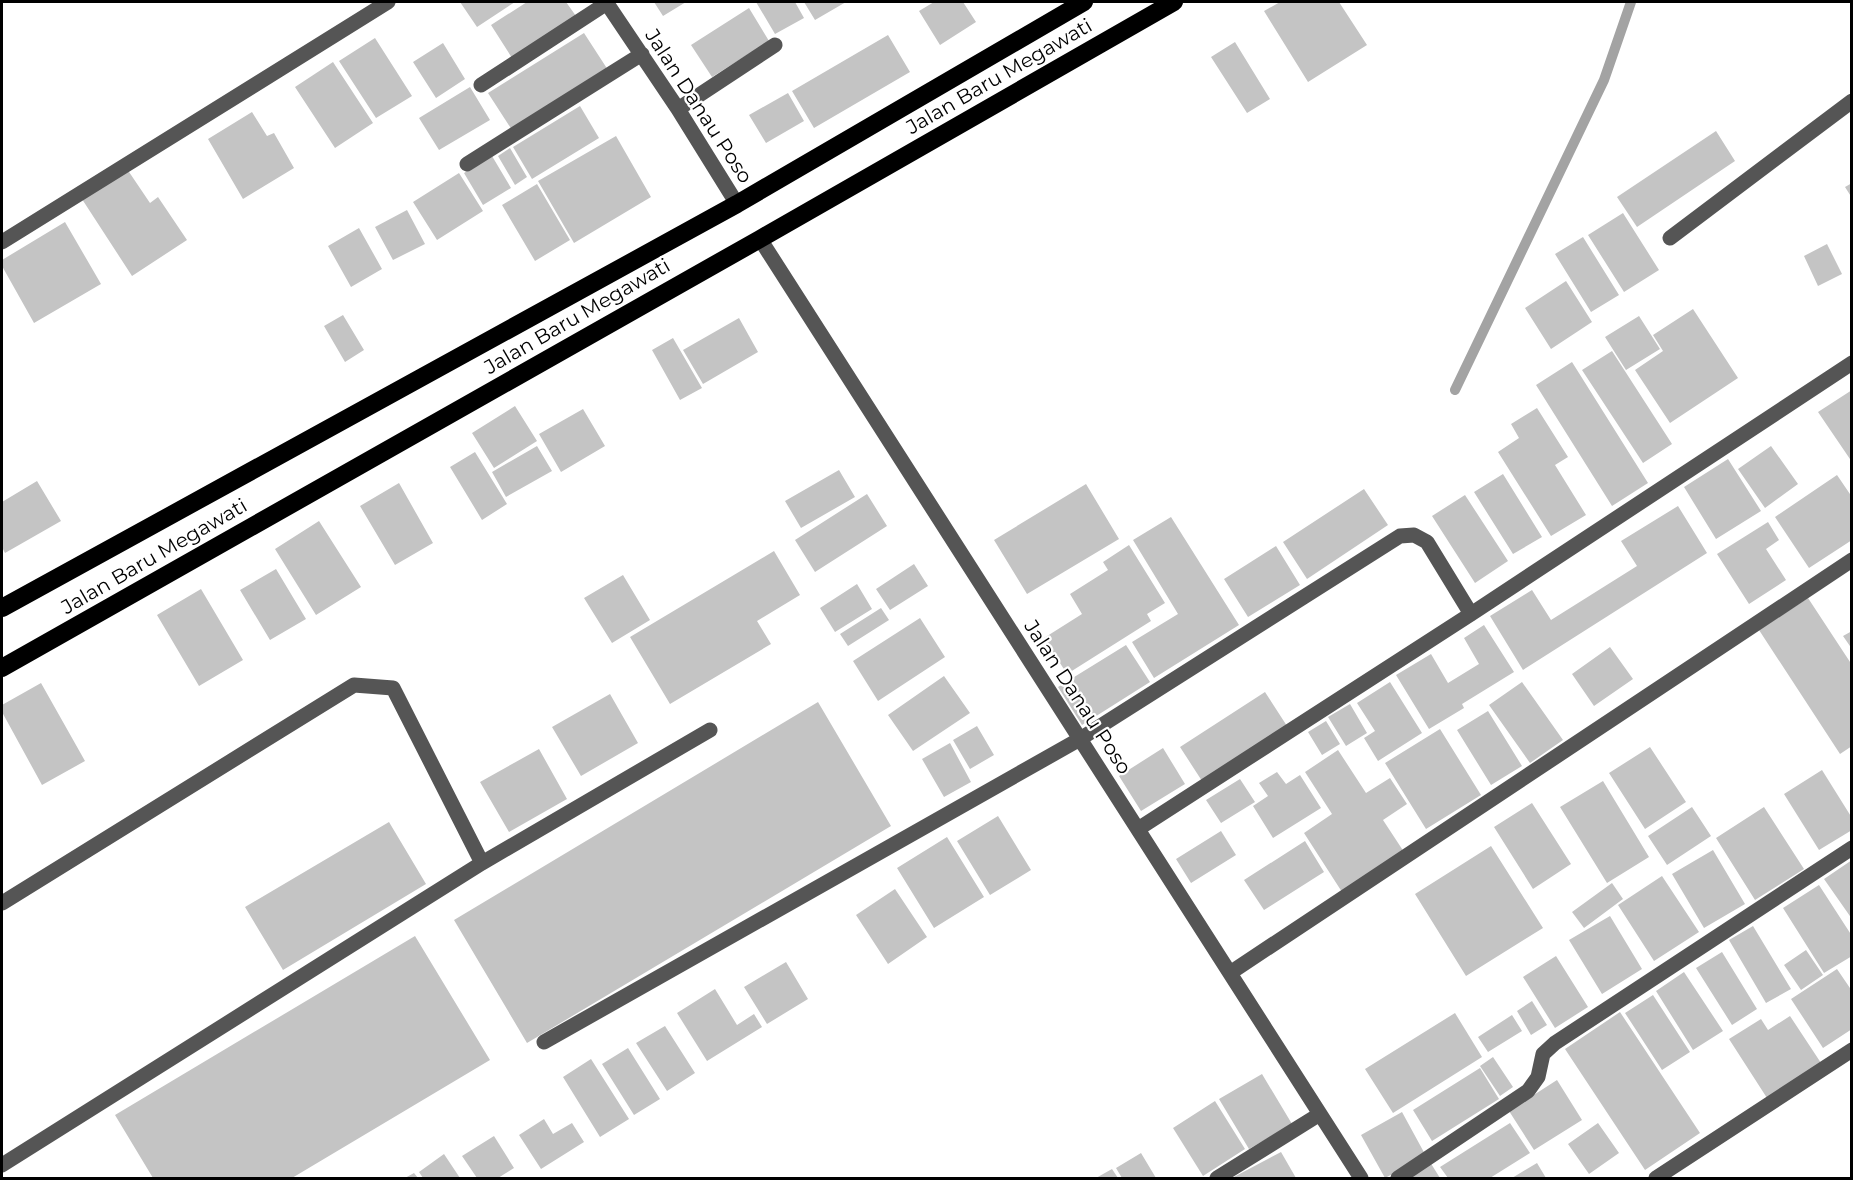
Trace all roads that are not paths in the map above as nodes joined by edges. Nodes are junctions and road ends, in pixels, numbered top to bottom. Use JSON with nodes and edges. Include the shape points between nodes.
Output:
{"nodes":[{"id":1,"x":388,"y":2,"type":"edge"},
{"id":2,"x":606,"y":2,"type":"edge"},
{"id":3,"x":1084,"y":2,"type":"edge"},
{"id":4,"x":1174,"y":2,"type":"edge"},
{"id":5,"x":775,"y":45,"type":"dead end"},
{"id":6,"x":642,"y":54,"type":"junction"},
{"id":7,"x":481,"y":85,"type":"dead end"},
{"id":8,"x":1851,"y":101,"type":"edge"},
{"id":9,"x":678,"y":109,"type":"junction"},
{"id":10,"x":467,"y":164,"type":"dead end"},
{"id":11,"x":737,"y":204,"type":"junction"},
{"id":12,"x":760,"y":238,"type":"junction"},
{"id":13,"x":1670,"y":238,"type":"dead end"},
{"id":14,"x":2,"y":242,"type":"edge"},
{"id":15,"x":1851,"y":363,"type":"edge"},
{"id":16,"x":1851,"y":560,"type":"edge"},
{"id":17,"x":2,"y":608,"type":"edge"},
{"id":18,"x":1471,"y":614,"type":"junction"},
{"id":19,"x":2,"y":669,"type":"edge"},
{"id":20,"x":710,"y":730,"type":"dead end"},
{"id":21,"x":1080,"y":739,"type":"junction"},
{"id":22,"x":1138,"y":829,"type":"junction"},
{"id":23,"x":1851,"y":848,"type":"edge"},
{"id":24,"x":482,"y":863,"type":"junction"},
{"id":25,"x":2,"y":903,"type":"edge"},
{"id":26,"x":1230,"y":973,"type":"junction"},
{"id":27,"x":544,"y":1042,"type":"dead end"},
{"id":28,"x":1851,"y":1050,"type":"edge"},
{"id":29,"x":1320,"y":1114,"type":"junction"},
{"id":30,"x":2,"y":1165,"type":"edge"},
{"id":31,"x":1217,"y":1179,"type":"edge"},
{"id":32,"x":1361,"y":1179,"type":"edge"},
{"id":33,"x":1398,"y":1179,"type":"edge"},
{"id":34,"x":1656,"y":1179,"type":"edge"}],
"edges":[{"from":1,"to":14,"type":"street"},
{"from":2,"to":6,"type":"street","name":"Jalan Danau Poso"},
{"from":2,"to":7,"type":"street"},
{"from":3,"to":11,"type":"highway","name":"Jalan Baru Megawati"},
{"from":4,"to":12,"type":"highway","name":"Jalan Baru Megawati"},
{"from":5,"to":9,"type":"street"},
{"from":6,"to":9,"type":"street","name":"Jalan Danau Poso"},
{"from":6,"to":10,"type":"street"},
{"from":8,"to":13,"type":"street"},
{"from":9,"to":11,"type":"street","name":"Jalan Danau Poso"},
{"from":11,"to":17,"type":"highway","name":"Jalan Baru Megawati"},
{"from":12,"to":19,"type":"highway","name":"Jalan Baru Megawati"},
{"from":12,"to":21,"type":"street","name":"Jalan Danau Poso"},
{"from":15,"to":18,"type":"street"},
{"from":16,"to":26,"type":"street"},
{"from":18,"to":21,"type":"street","via":[[1426,542],[1414,535],[1400,537]]},
{"from":18,"to":22,"type":"street"},
{"from":20,"to":24,"type":"street"},
{"from":21,"to":22,"type":"street","name":"Jalan Danau Poso"},
{"from":21,"to":27,"type":"street"},
{"from":22,"to":26,"type":"street","name":"Jalan Danau Poso"},
{"from":23,"to":33,"type":"street","via":[[1556,1043],[1543,1054],[1538,1077],[1528,1091]]},
{"from":24,"to":25,"type":"street","via":[[393,688],[354,686]]},
{"from":24,"to":30,"type":"street"},
{"from":26,"to":29,"type":"street","name":"Jalan Danau Poso"},
{"from":28,"to":34,"type":"street"},
{"from":29,"to":31,"type":"street"},
{"from":29,"to":32,"type":"street","name":"Jalan Danau Poso"}]}
